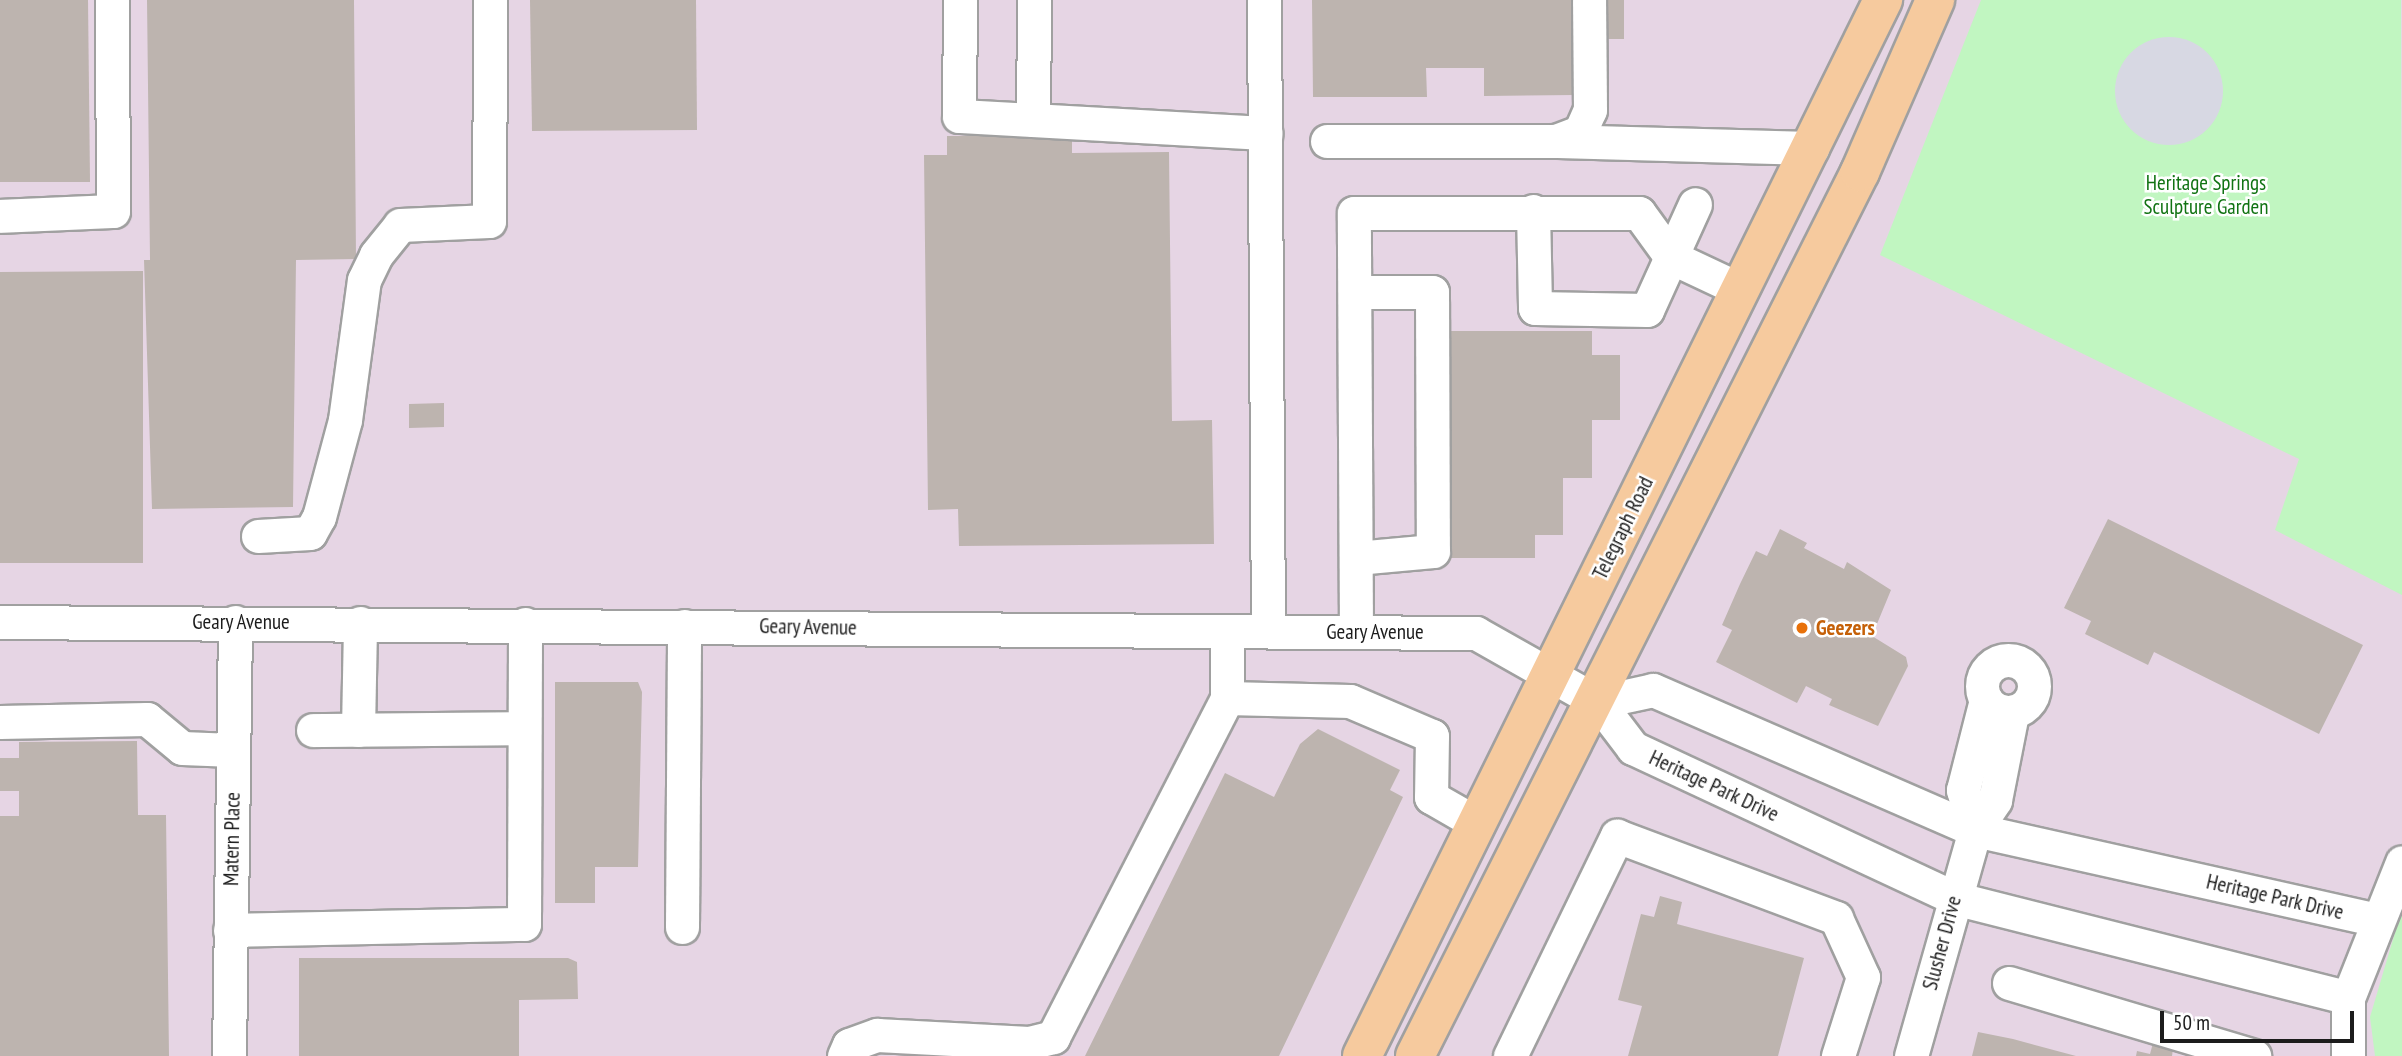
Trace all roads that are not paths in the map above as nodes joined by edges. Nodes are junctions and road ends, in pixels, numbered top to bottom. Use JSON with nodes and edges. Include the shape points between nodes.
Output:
{"nodes":[{"id":1,"x":113,"y":0,"type":"edge"},
{"id":2,"x":490,"y":0,"type":"edge"},
{"id":3,"x":960,"y":0,"type":"edge"},
{"id":4,"x":1034,"y":0,"type":"edge"},
{"id":5,"x":1264,"y":0,"type":"edge"},
{"id":6,"x":1589,"y":0,"type":"edge"},
{"id":7,"x":1883,"y":0,"type":"edge"},
{"id":8,"x":1935,"y":0,"type":"edge"},
{"id":9,"x":1033,"y":120,"type":"junction"},
{"id":10,"x":1266,"y":133,"type":"junction"},
{"id":11,"x":1327,"y":141,"type":"dead end"},
{"id":12,"x":1549,"y":141,"type":"junction"},
{"id":13,"x":1812,"y":148,"type":"junction"},
{"id":14,"x":1695,"y":204,"type":"dead end"},
{"id":15,"x":1534,"y":211,"type":"junction"},
{"id":16,"x":0,"y":216,"type":"edge"},
{"id":17,"x":1671,"y":257,"type":"junction"},
{"id":18,"x":1741,"y":290,"type":"junction"},
{"id":19,"x":1356,"y":292,"type":"junction"},
{"id":20,"x":258,"y":536,"type":"dead end"},
{"id":21,"x":1356,"y":558,"type":"junction"},
{"id":22,"x":0,"y":622,"type":"edge"},
{"id":23,"x":235,"y":622,"type":"junction"},
{"id":24,"x":360,"y":623,"type":"junction"},
{"id":25,"x":525,"y":624,"type":"junction"},
{"id":26,"x":684,"y":626,"type":"junction"},
{"id":27,"x":1227,"y":631,"type":"junction"},
{"id":28,"x":1268,"y":632,"type":"junction"},
{"id":29,"x":1356,"y":632,"type":"junction"},
{"id":30,"x":1552,"y":676,"type":"junction"},
{"id":31,"x":1227,"y":698,"type":"junction"},
{"id":32,"x":1598,"y":702,"type":"junction"},
{"id":33,"x":1999,"y":706,"type":"dead end"},
{"id":34,"x":0,"y":722,"type":"edge"},
{"id":35,"x":524,"y":728,"type":"junction"},
{"id":36,"x":313,"y":730,"type":"dead end"},
{"id":37,"x":358,"y":730,"type":"junction"},
{"id":38,"x":233,"y":750,"type":"junction"},
{"id":39,"x":1478,"y":824,"type":"junction"},
{"id":40,"x":1975,"y":830,"type":"junction"},
{"id":41,"x":2402,"y":862,"type":"edge"},
{"id":42,"x":1954,"y":898,"type":"junction"},
{"id":43,"x":2376,"y":920,"type":"junction"},
{"id":44,"x":682,"y":927,"type":"dead end"},
{"id":45,"x":230,"y":930,"type":"junction"},
{"id":46,"x":2009,"y":983,"type":"dead end"},
{"id":47,"x":2347,"y":998,"type":"junction"},
{"id":48,"x":229,"y":1056,"type":"edge"},
{"id":49,"x":844,"y":1056,"type":"edge"},
{"id":50,"x":1362,"y":1056,"type":"edge"},
{"id":51,"x":1415,"y":1056,"type":"edge"},
{"id":52,"x":1510,"y":1056,"type":"edge"},
{"id":53,"x":1838,"y":1056,"type":"edge"},
{"id":54,"x":1911,"y":1056,"type":"edge"},
{"id":55,"x":2254,"y":1056,"type":"edge"},
{"id":56,"x":2348,"y":1056,"type":"edge"}],
"edges":[{"from":1,"to":16,"type":"street","via":[[113,211]]},
{"from":2,"to":20,"type":"street","via":[[489,221],[400,225],[376,256],[364,279],[345,420],[319,517],[310,533]]},
{"from":3,"to":9,"type":"street","via":[[959,116]]},
{"from":4,"to":9,"type":"street"},
{"from":5,"to":10,"type":"street"},
{"from":6,"to":12,"type":"street","via":[[1590,110],[1580,132]]},
{"from":7,"to":13,"type":"main road","name":"Telegraph Road"},
{"from":8,"to":32,"type":"main road","via":[[1886,118]]},
{"from":9,"to":10,"type":"street"},
{"from":10,"to":28,"type":"street"},
{"from":11,"to":12,"type":"street"},
{"from":12,"to":13,"type":"street"},
{"from":13,"to":18,"type":"main road","name":"Telegraph Road"},
{"from":14,"to":17,"type":"street"},
{"from":15,"to":17,"type":"street","via":[[1639,213]]},
{"from":15,"to":17,"type":"street","via":[[1535,308],[1647,310]]},
{"from":15,"to":19,"type":"street","via":[[1354,213]]},
{"from":17,"to":18,"type":"street"},
{"from":18,"to":30,"type":"main road","name":"Telegraph Road"},
{"from":19,"to":21,"type":"street"},
{"from":19,"to":21,"type":"street","via":[[1432,292],[1433,551]]},
{"from":21,"to":29,"type":"street"},
{"from":22,"to":23,"type":"street","name":"Geary Avenue"},
{"from":23,"to":24,"type":"street","name":"Geary Avenue"},
{"from":23,"to":38,"type":"street","name":"Matern Place"},
{"from":24,"to":25,"type":"street","name":"Geary Avenue"},
{"from":24,"to":37,"type":"street"},
{"from":25,"to":26,"type":"street","name":"Geary Avenue"},
{"from":25,"to":35,"type":"street"},
{"from":26,"to":27,"type":"street","name":"Geary Avenue"},
{"from":26,"to":44,"type":"street"},
{"from":27,"to":28,"type":"street","name":"Geary Avenue"},
{"from":27,"to":31,"type":"street"},
{"from":28,"to":29,"type":"street","name":"Geary Avenue"},
{"from":29,"to":30,"type":"street","name":"Geary Avenue","via":[[1476,633]]},
{"from":30,"to":32,"type":"street","name":"Geary Avenue"},
{"from":30,"to":39,"type":"main road","name":"Telegraph Road"},
{"from":31,"to":39,"type":"street","via":[[1350,701],[1432,736],[1432,797]]},
{"from":31,"to":49,"type":"street","via":[[1053,1037],[1029,1043],[877,1035],[849,1045]]},
{"from":32,"to":40,"type":"street","name":"Heritage Park Drive","via":[[1653,690]]},
{"from":32,"to":42,"type":"street","name":"Heritage Park Drive","via":[[1633,748]]},
{"from":32,"to":51,"type":"main road","via":[[1500,880]]},
{"from":33,"to":40,"type":"street","name":"Slusher Drive","via":[[1994,800]]},
{"from":34,"to":38,"type":"street","via":[[147,719],[182,748]]},
{"from":35,"to":37,"type":"street"},
{"from":35,"to":45,"type":"street","via":[[524,924]]},
{"from":36,"to":37,"type":"street"},
{"from":38,"to":45,"type":"street","name":"Matern Place"},
{"from":39,"to":50,"type":"main road","name":"Telegraph Road"},
{"from":40,"to":42,"type":"street","name":"Slusher Drive"},
{"from":40,"to":43,"type":"street","name":"Heritage Park Drive"},
{"from":41,"to":43,"type":"street"},
{"from":42,"to":47,"type":"street","name":"Heritage Park Drive"},
{"from":42,"to":54,"type":"street","name":"Slusher Drive"},
{"from":43,"to":47,"type":"street"},
{"from":45,"to":48,"type":"street","name":"Matern Place"},
{"from":46,"to":55,"type":"street"},
{"from":47,"to":56,"type":"street"},
{"from":52,"to":53,"type":"street","via":[[1617,836],[1836,918],[1863,977]]}]}
